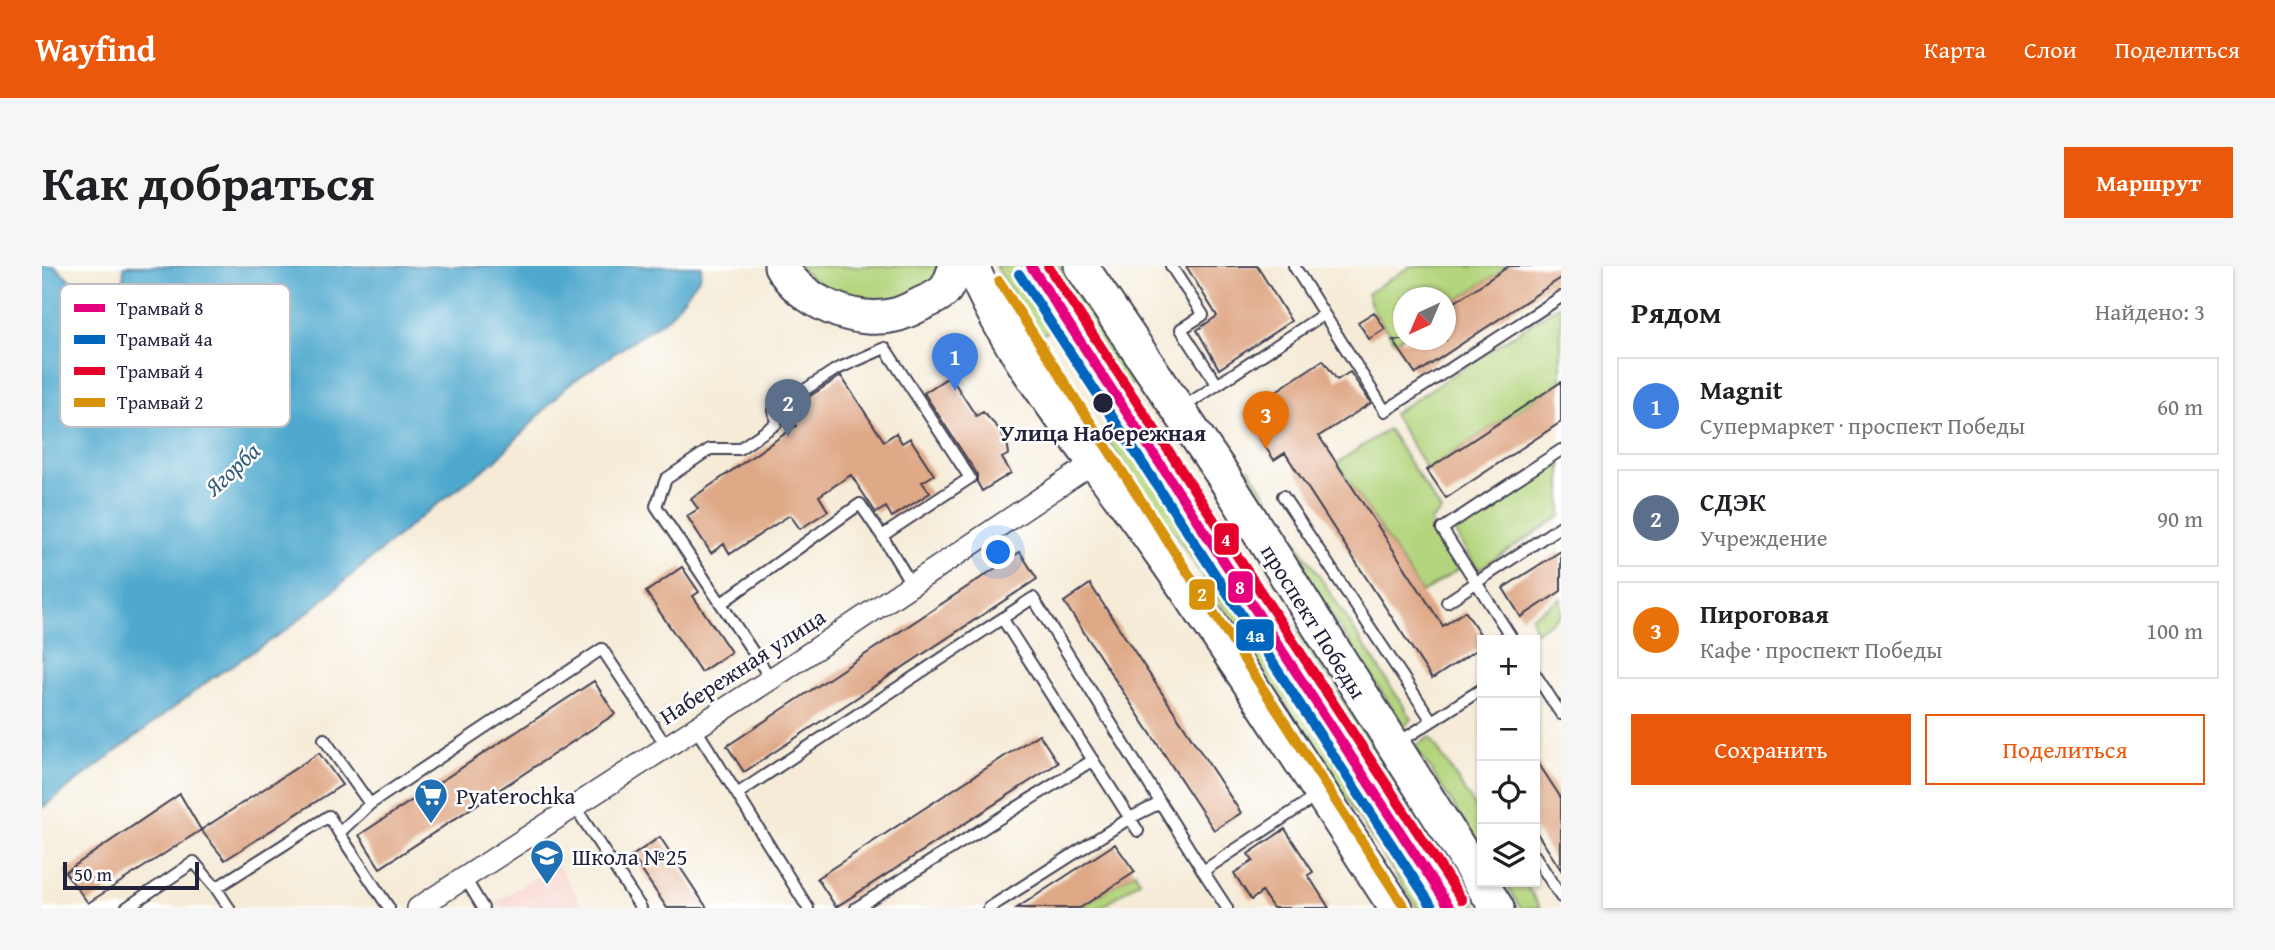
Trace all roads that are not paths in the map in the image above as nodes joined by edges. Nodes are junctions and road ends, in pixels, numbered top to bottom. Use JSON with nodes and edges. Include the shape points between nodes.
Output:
{"nodes":[{"id":1,"x":781,"y":266,"type":"edge"},
{"id":2,"x":972,"y":266,"type":"edge"},
{"id":3,"x":1081,"y":266,"type":"edge"},
{"id":4,"x":1171,"y":266,"type":"edge"},
{"id":5,"x":1294,"y":266,"type":"edge"},
{"id":6,"x":950,"y":278,"type":"edge"},
{"id":7,"x":1561,"y":296,"type":"edge"},
{"id":8,"x":986,"y":301,"type":"junction"},
{"id":9,"x":1324,"y":314,"type":"junction"},
{"id":10,"x":1217,"y":384,"type":"junction"},
{"id":11,"x":1180,"y":409,"type":"junction"},
{"id":12,"x":1561,"y":450,"type":"edge"},
{"id":13,"x":1093,"y":463,"type":"junction"},
{"id":14,"x":1283,"y":496,"type":"dead end"},
{"id":15,"x":1561,"y":526,"type":"edge"},
{"id":16,"x":882,"y":536,"type":"junction"},
{"id":17,"x":1475,"y":583,"type":"junction"},
{"id":18,"x":912,"y":585,"type":"junction"},
{"id":19,"x":723,"y":602,"type":"junction"},
{"id":20,"x":1447,"y":602,"type":"dead end"},
{"id":21,"x":1002,"y":618,"type":"junction"},
{"id":22,"x":1510,"y":635,"type":"edge"},
{"id":23,"x":771,"y":679,"type":"junction"},
{"id":24,"x":1540,"y":682,"type":"edge"},
{"id":25,"x":1477,"y":692,"type":"edge"},
{"id":26,"x":1561,"y":714,"type":"edge"},
{"id":27,"x":1432,"y":721,"type":"junction"},
{"id":28,"x":695,"y":729,"type":"junction"},
{"id":29,"x":324,"y":739,"type":"dead end"},
{"id":30,"x":1393,"y":746,"type":"junction"},
{"id":31,"x":667,"y":747,"type":"junction"},
{"id":32,"x":1093,"y":760,"type":"junction"},
{"id":33,"x":1321,"y":793,"type":"junction"},
{"id":34,"x":737,"y":794,"type":"junction"},
{"id":35,"x":1160,"y":803,"type":"junction"},
{"id":36,"x":370,"y":804,"type":"junction"},
{"id":37,"x":575,"y":807,"type":"junction"},
{"id":38,"x":1130,"y":818,"type":"junction"},
{"id":39,"x":1138,"y":831,"type":"dead end"},
{"id":40,"x":339,"y":832,"type":"junction"},
{"id":41,"x":1540,"y":864,"type":"edge"},
{"id":42,"x":1203,"y":871,"type":"junction"},
{"id":43,"x":465,"y":878,"type":"junction"},
{"id":44,"x":216,"y":888,"type":"junction"},
{"id":45,"x":1561,"y":897,"type":"edge"},
{"id":46,"x":126,"y":908,"type":"edge"},
{"id":47,"x":229,"y":908,"type":"edge"},
{"id":48,"x":389,"y":908,"type":"edge"},
{"id":49,"x":418,"y":908,"type":"edge"},
{"id":50,"x":483,"y":908,"type":"edge"},
{"id":51,"x":641,"y":908,"type":"edge"},
{"id":52,"x":808,"y":908,"type":"edge"},
{"id":53,"x":856,"y":908,"type":"edge"},
{"id":54,"x":989,"y":908,"type":"edge"},
{"id":55,"x":1227,"y":908,"type":"edge"},
{"id":56,"x":1396,"y":908,"type":"edge"},
{"id":57,"x":1497,"y":908,"type":"edge"}],
"edges":[{"from":1,"to":6,"type":"main road","via":[[808,295],[862,316],[895,315]]},
{"from":2,"to":8,"type":"main road"},
{"from":3,"to":11,"type":"main road","name":"проспект Победы"},
{"from":4,"to":10,"type":"lane","via":[[1203,315],[1181,329]]},
{"from":5,"to":9,"type":"lane"},
{"from":6,"to":8,"type":"main road"},
{"from":7,"to":9,"type":"lane","via":[[1385,411]]},
{"from":8,"to":13,"type":"main road"},
{"from":9,"to":10,"type":"lane"},
{"from":10,"to":11,"type":"lane"},
{"from":11,"to":30,"type":"main road","name":"проспект Победы"},
{"from":12,"to":17,"type":"lane","via":[[1442,528]]},
{"from":13,"to":18,"type":"street","name":"Набережная улица"},
{"from":13,"to":33,"type":"main road","via":[[1158,548]]},
{"from":14,"to":27,"type":"lane"},
{"from":15,"to":17,"type":"lane"},
{"from":16,"to":18,"type":"lane"},
{"from":16,"to":19,"type":"lane","via":[[860,504]]},
{"from":16,"to":19,"type":"lane","via":[[970,478],[885,348],[835,370],[774,410],[776,424],[739,449],[710,449],[666,479],[656,506]]},
{"from":17,"to":20,"type":"lane"},
{"from":17,"to":22,"type":"lane"},
{"from":18,"to":23,"type":"street","name":"Набережная улица"},
{"from":19,"to":23,"type":"lane"},
{"from":21,"to":32,"type":"lane"},
{"from":21,"to":34,"type":"lane"},
{"from":21,"to":35,"type":"lane","via":[[1033,598]]},
{"from":23,"to":28,"type":"street","name":"Набережная улица"},
{"from":24,"to":26,"type":"lane"},
{"from":25,"to":27,"type":"lane"},
{"from":27,"to":30,"type":"lane"},
{"from":28,"to":31,"type":"street","name":"Набережная улица"},
{"from":28,"to":34,"type":"lane"},
{"from":29,"to":36,"type":"lane"},
{"from":30,"to":57,"type":"main road","name":"проспект Победы"},
{"from":31,"to":36,"type":"lane","via":[[602,649]]},
{"from":31,"to":37,"type":"street","name":"Набережная улица"},
{"from":32,"to":38,"type":"lane"},
{"from":32,"to":53,"type":"lane"},
{"from":33,"to":42,"type":"lane"},
{"from":33,"to":56,"type":"main road"},
{"from":34,"to":52,"type":"lane"},
{"from":35,"to":38,"type":"lane"},
{"from":35,"to":42,"type":"lane"},
{"from":36,"to":40,"type":"lane"},
{"from":37,"to":43,"type":"street","name":"Набережная улица"},
{"from":37,"to":51,"type":"lane"},
{"from":38,"to":39,"type":"lane"},
{"from":38,"to":54,"type":"lane"},
{"from":40,"to":44,"type":"lane","via":[[329,816]]},
{"from":40,"to":48,"type":"lane"},
{"from":41,"to":45,"type":"lane"},
{"from":42,"to":55,"type":"lane"},
{"from":43,"to":49,"type":"street","name":"Набережная улица"},
{"from":43,"to":50,"type":"lane"},
{"from":44,"to":46,"type":"lane","via":[[194,862]]},
{"from":44,"to":47,"type":"lane"}]}
